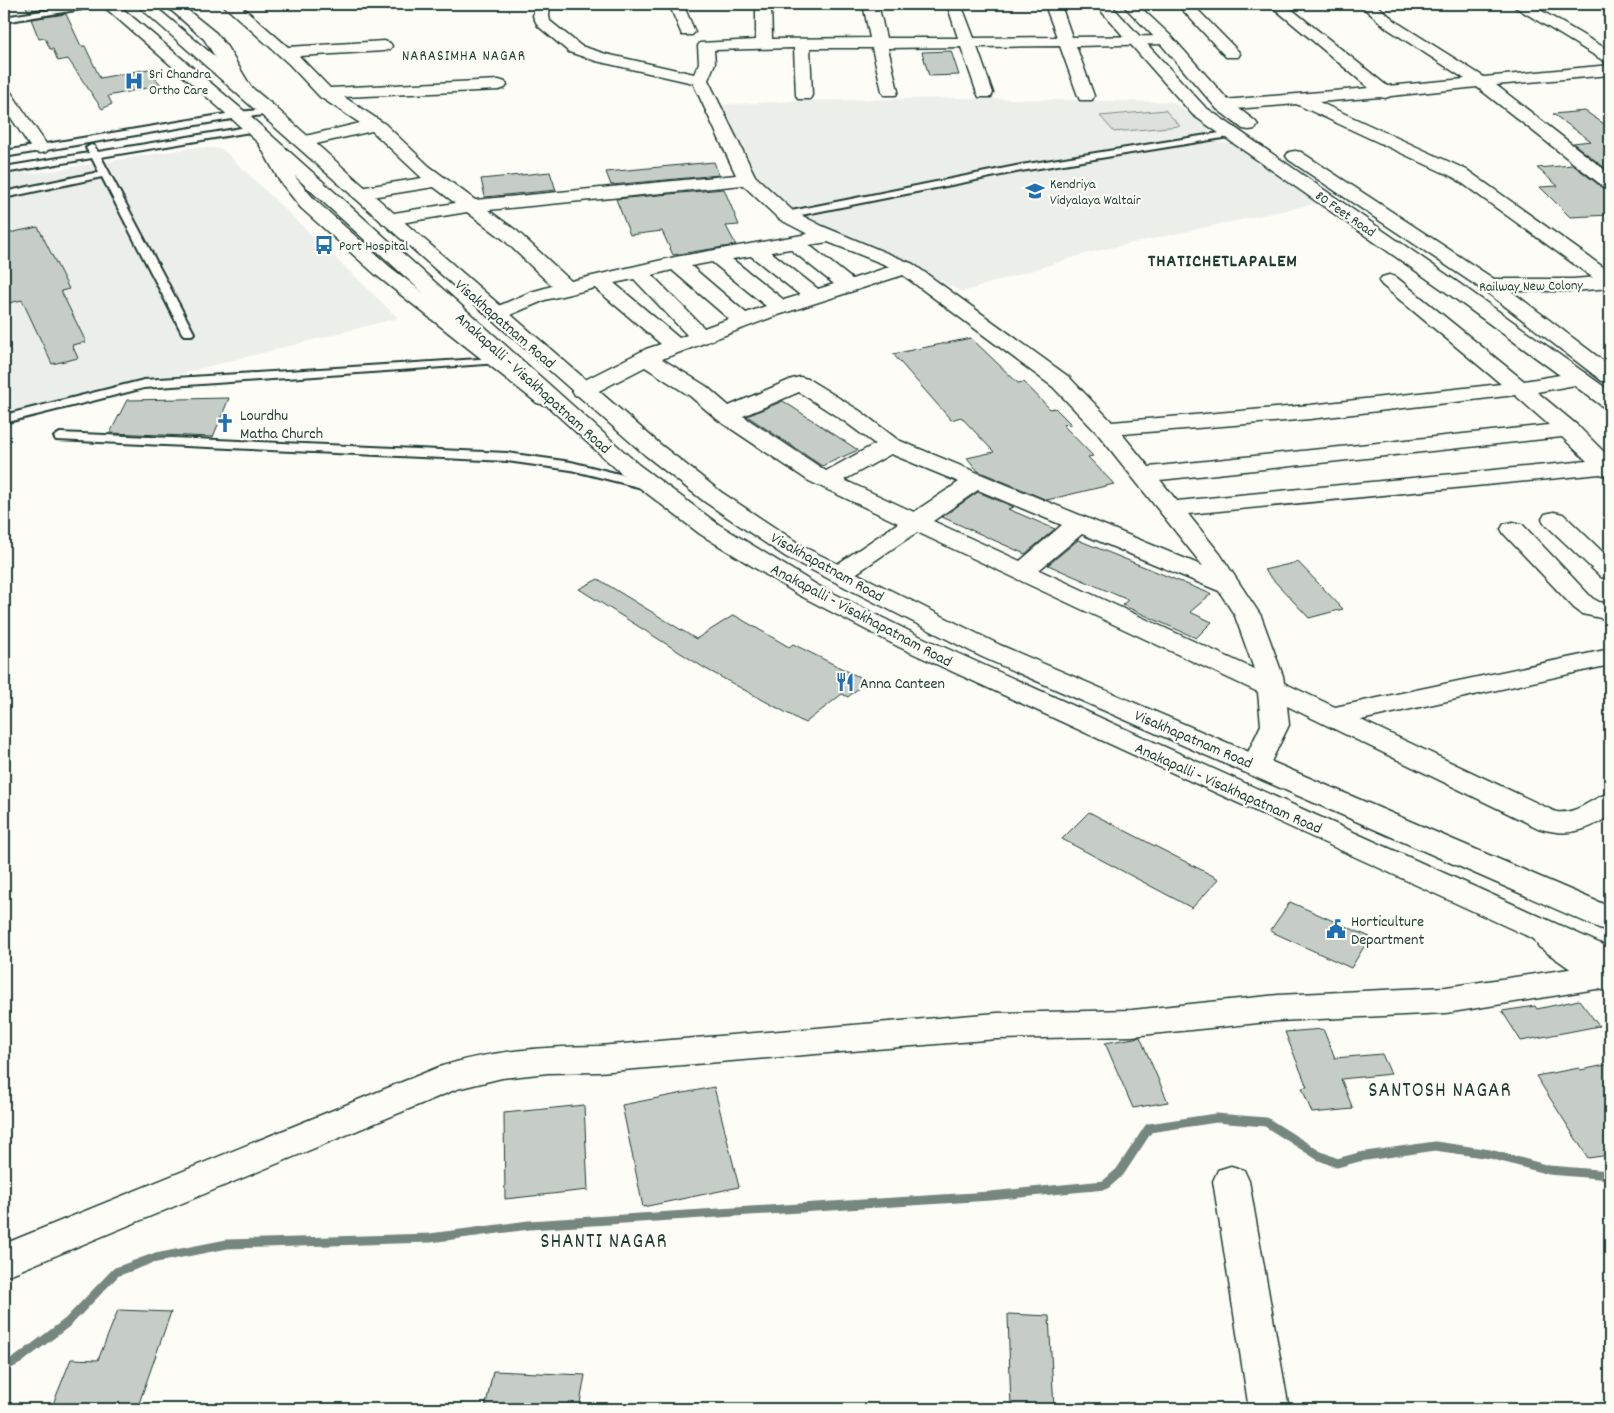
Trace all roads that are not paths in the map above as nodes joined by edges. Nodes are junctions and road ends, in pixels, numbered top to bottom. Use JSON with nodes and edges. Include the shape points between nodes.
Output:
{"nodes":[{"id":1,"x":100,"y":4,"type":"edge"},
{"id":2,"x":108,"y":4,"type":"edge"},
{"id":3,"x":143,"y":4,"type":"edge"},
{"id":4,"x":171,"y":4,"type":"edge"},
{"id":5,"x":230,"y":4,"type":"edge"},
{"id":6,"x":542,"y":4,"type":"edge"},
{"id":7,"x":676,"y":4,"type":"edge"},
{"id":8,"x":763,"y":4,"type":"edge"},
{"id":9,"x":870,"y":4,"type":"edge"},
{"id":10,"x":954,"y":4,"type":"edge"},
{"id":11,"x":1102,"y":4,"type":"edge"},
{"id":12,"x":1130,"y":4,"type":"edge"},
{"id":13,"x":1184,"y":4,"type":"edge"},
{"id":14,"x":1276,"y":4,"type":"edge"},
{"id":15,"x":1366,"y":4,"type":"edge"},
{"id":16,"x":1520,"y":4,"type":"edge"},
{"id":17,"x":1054,"y":8,"type":"dead end"},
{"id":18,"x":4,"y":20,"type":"edge"},
{"id":19,"x":687,"y":32,"type":"dead end"},
{"id":20,"x":1165,"y":39,"type":"junction"},
{"id":21,"x":1066,"y":41,"type":"junction"},
{"id":22,"x":1136,"y":41,"type":"junction"},
{"id":23,"x":968,"y":43,"type":"junction"},
{"id":24,"x":764,"y":44,"type":"junction"},
{"id":25,"x":878,"y":44,"type":"junction"},
{"id":26,"x":802,"y":45,"type":"junction"},
{"id":27,"x":384,"y":46,"type":"dead end"},
{"id":28,"x":285,"y":52,"type":"junction"},
{"id":29,"x":1232,"y":54,"type":"dead end"},
{"id":30,"x":1610,"y":58,"type":"edge"},
{"id":31,"x":1610,"y":70,"type":"edge"},
{"id":32,"x":700,"y":80,"type":"junction"},
{"id":33,"x":1481,"y":82,"type":"junction"},
{"id":34,"x":499,"y":85,"type":"dead end"},
{"id":35,"x":890,"y":91,"type":"dead end"},
{"id":36,"x":246,"y":92,"type":"junction"},
{"id":37,"x":985,"y":92,"type":"dead end"},
{"id":38,"x":326,"y":93,"type":"junction"},
{"id":39,"x":1385,"y":93,"type":"junction"},
{"id":40,"x":4,"y":95,"type":"edge"},
{"id":41,"x":804,"y":95,"type":"dead end"},
{"id":42,"x":1086,"y":96,"type":"dead end"},
{"id":43,"x":1298,"y":100,"type":"junction"},
{"id":44,"x":1223,"y":105,"type":"junction"},
{"id":45,"x":270,"y":112,"type":"junction"},
{"id":46,"x":191,"y":124,"type":"junction"},
{"id":47,"x":374,"y":125,"type":"junction"},
{"id":48,"x":253,"y":129,"type":"junction"},
{"id":49,"x":1232,"y":134,"type":"junction"},
{"id":50,"x":203,"y":138,"type":"junction"},
{"id":51,"x":87,"y":140,"type":"junction"},
{"id":52,"x":304,"y":142,"type":"junction"},
{"id":53,"x":1281,"y":146,"type":"dead end"},
{"id":54,"x":40,"y":148,"type":"junction"},
{"id":55,"x":4,"y":154,"type":"edge"},
{"id":56,"x":94,"y":156,"type":"junction"},
{"id":57,"x":4,"y":170,"type":"edge"},
{"id":58,"x":104,"y":174,"type":"junction"},
{"id":59,"x":747,"y":179,"type":"junction"},
{"id":60,"x":438,"y":181,"type":"junction"},
{"id":61,"x":1610,"y":183,"type":"edge"},
{"id":62,"x":359,"y":193,"type":"junction"},
{"id":63,"x":4,"y":195,"type":"edge"},
{"id":64,"x":470,"y":206,"type":"junction"},
{"id":65,"x":786,"y":215,"type":"junction"},
{"id":66,"x":389,"y":219,"type":"junction"},
{"id":67,"x":830,"y":236,"type":"junction"},
{"id":68,"x":793,"y":242,"type":"junction"},
{"id":69,"x":755,"y":249,"type":"junction"},
{"id":70,"x":716,"y":256,"type":"junction"},
{"id":71,"x":676,"y":263,"type":"junction"},
{"id":72,"x":906,"y":268,"type":"junction"},
{"id":73,"x":638,"y":272,"type":"junction"},
{"id":74,"x":599,"y":281,"type":"junction"},
{"id":75,"x":1389,"y":281,"type":"dead end"},
{"id":76,"x":1610,"y":282,"type":"edge"},
{"id":77,"x":1490,"y":285,"type":"junction"},
{"id":78,"x":849,"y":286,"type":"junction"},
{"id":79,"x":566,"y":288,"type":"junction"},
{"id":80,"x":1453,"y":288,"type":"junction"},
{"id":81,"x":815,"y":297,"type":"junction"},
{"id":82,"x":781,"y":308,"type":"junction"},
{"id":83,"x":496,"y":314,"type":"junction"},
{"id":84,"x":743,"y":321,"type":"junction"},
{"id":85,"x":188,"y":333,"type":"dead end"},
{"id":86,"x":702,"y":337,"type":"junction"},
{"id":87,"x":676,"y":346,"type":"junction"},
{"id":88,"x":646,"y":358,"type":"junction"},
{"id":89,"x":495,"y":361,"type":"junction"},
{"id":90,"x":1610,"y":376,"type":"edge"},
{"id":91,"x":1578,"y":378,"type":"junction"},
{"id":92,"x":1521,"y":388,"type":"junction"},
{"id":93,"x":583,"y":390,"type":"junction"},
{"id":94,"x":1610,"y":400,"type":"edge"},
{"id":95,"x":726,"y":415,"type":"junction"},
{"id":96,"x":4,"y":419,"type":"edge"},
{"id":97,"x":577,"y":421,"type":"junction"},
{"id":98,"x":1106,"y":429,"type":"junction"},
{"id":99,"x":1569,"y":430,"type":"junction"},
{"id":100,"x":60,"y":437,"type":"dead end"},
{"id":101,"x":890,"y":445,"type":"junction"},
{"id":102,"x":1608,"y":468,"type":"edge"},
{"id":103,"x":1143,"y":475,"type":"junction"},
{"id":104,"x":827,"y":480,"type":"junction"},
{"id":105,"x":976,"y":481,"type":"junction"},
{"id":106,"x":653,"y":486,"type":"junction"},
{"id":107,"x":1170,"y":509,"type":"junction"},
{"id":108,"x":1554,"y":519,"type":"dead end"},
{"id":109,"x":915,"y":521,"type":"junction"},
{"id":110,"x":1080,"y":523,"type":"junction"},
{"id":111,"x":1512,"y":529,"type":"dead end"},
{"id":112,"x":1023,"y":572,"type":"junction"},
{"id":113,"x":1610,"y":572,"type":"edge"},
{"id":114,"x":839,"y":574,"type":"junction"},
{"id":115,"x":1227,"y":585,"type":"junction"},
{"id":116,"x":1610,"y":612,"type":"edge"},
{"id":117,"x":1610,"y":657,"type":"edge"},
{"id":118,"x":1272,"y":688,"type":"junction"},
{"id":119,"x":1332,"y":717,"type":"junction"},
{"id":120,"x":1256,"y":765,"type":"junction"},
{"id":121,"x":1610,"y":803,"type":"edge"},
{"id":122,"x":1604,"y":916,"type":"edge"},
{"id":123,"x":1608,"y":973,"type":"edge"},
{"id":124,"x":1232,"y":1181,"type":"dead end"},
{"id":125,"x":4,"y":1261,"type":"edge"},
{"id":126,"x":1269,"y":1409,"type":"edge"}],
"edges":[{"from":1,"to":18,"type":"lane"},
{"from":2,"to":48,"type":"street","name":"Anakapalli - Visakhapatnam Road"},
{"from":3,"to":36,"type":"street","name":"Visakhapatnam Road"},
{"from":4,"to":36,"type":"street","via":[[210,36]]},
{"from":5,"to":28,"type":"street"},
{"from":6,"to":32,"type":"street","via":[[543,23],[575,50]]},
{"from":7,"to":19,"type":"street"},
{"from":8,"to":24,"type":"street"},
{"from":9,"to":25,"type":"street"},
{"from":10,"to":23,"type":"street"},
{"from":11,"to":22,"type":"street","name":"80 Feet Road"},
{"from":12,"to":20,"type":"street"},
{"from":13,"to":29,"type":"street"},
{"from":14,"to":39,"type":"street"},
{"from":15,"to":33,"type":"street","via":[[1393,26]]},
{"from":16,"to":30,"type":"street"},
{"from":17,"to":21,"type":"street"},
{"from":20,"to":22,"type":"street"},
{"from":20,"to":44,"type":"street"},
{"from":21,"to":22,"type":"street"},
{"from":21,"to":23,"type":"street"},
{"from":21,"to":42,"type":"street"},
{"from":22,"to":49,"type":"street","name":"80 Feet Road","via":[[1199,111]]},
{"from":23,"to":25,"type":"street"},
{"from":23,"to":37,"type":"street"},
{"from":24,"to":26,"type":"street"},
{"from":24,"to":32,"type":"street","via":[[706,46],[707,63]]},
{"from":25,"to":26,"type":"street"},
{"from":25,"to":35,"type":"street"},
{"from":26,"to":41,"type":"street"},
{"from":27,"to":28,"type":"street"},
{"from":28,"to":38,"type":"street"},
{"from":31,"to":33,"type":"street"},
{"from":32,"to":59,"type":"street"},
{"from":33,"to":39,"type":"street"},
{"from":33,"to":61,"type":"street"},
{"from":34,"to":38,"type":"street"},
{"from":36,"to":45,"type":"street","name":"Visakhapatnam Road"},
{"from":38,"to":47,"type":"street"},
{"from":39,"to":43,"type":"street"},
{"from":40,"to":54,"type":"street"},
{"from":43,"to":44,"type":"street"},
{"from":43,"to":76,"type":"street","via":[[1461,174]]},
{"from":44,"to":49,"type":"street","via":[[1260,132]]},
{"from":45,"to":48,"type":"lane"},
{"from":45,"to":52,"type":"street","name":"Visakhapatnam Road"},
{"from":46,"to":48,"type":"lane"},
{"from":46,"to":50,"type":"lane"},
{"from":46,"to":51,"type":"lane"},
{"from":47,"to":52,"type":"street"},
{"from":47,"to":60,"type":"street"},
{"from":48,"to":50,"type":"lane"},
{"from":48,"to":89,"type":"street","via":[[308,204],[383,271]]},
{"from":48,"to":97,"type":"street","name":"Anakapalli - Visakhapatnam Road"},
{"from":49,"to":65,"type":"lane","via":[[1021,168]]},
{"from":49,"to":80,"type":"street","name":"80 Feet Road"},
{"from":50,"to":56,"type":"lane"},
{"from":51,"to":54,"type":"lane"},
{"from":51,"to":56,"type":"lane"},
{"from":52,"to":62,"type":"street","name":"Visakhapatnam Road"},
{"from":53,"to":77,"type":"street","name":"80 Feet Road"},
{"from":54,"to":55,"type":"lane"},
{"from":56,"to":57,"type":"lane"},
{"from":56,"to":58,"type":"lane"},
{"from":58,"to":63,"type":"lane"},
{"from":58,"to":85,"type":"lane"},
{"from":59,"to":64,"type":"street"},
{"from":59,"to":65,"type":"street"},
{"from":60,"to":62,"type":"street"},
{"from":60,"to":64,"type":"street"},
{"from":62,"to":66,"type":"street","name":"Visakhapatnam Road"},
{"from":64,"to":66,"type":"street"},
{"from":64,"to":79,"type":"street","via":[[510,234]]},
{"from":65,"to":67,"type":"street"},
{"from":66,"to":83,"type":"street","name":"Visakhapatnam Road"},
{"from":67,"to":68,"type":"street"},
{"from":67,"to":72,"type":"street"},
{"from":68,"to":69,"type":"street"},
{"from":68,"to":78,"type":"street"},
{"from":69,"to":70,"type":"street"},
{"from":69,"to":81,"type":"street"},
{"from":70,"to":71,"type":"street"},
{"from":70,"to":82,"type":"street"},
{"from":71,"to":73,"type":"street"},
{"from":71,"to":84,"type":"street"},
{"from":72,"to":78,"type":"street"},
{"from":72,"to":98,"type":"street","via":[[1061,382]]},
{"from":73,"to":74,"type":"street"},
{"from":73,"to":86,"type":"street"},
{"from":74,"to":79,"type":"street"},
{"from":74,"to":87,"type":"street"},
{"from":75,"to":92,"type":"street"},
{"from":76,"to":77,"type":"street","name":"Railway New Colony"},
{"from":77,"to":80,"type":"street","name":"Railway New Colony"},
{"from":77,"to":90,"type":"street","name":"80 Feet Road"},
{"from":78,"to":81,"type":"street"},
{"from":79,"to":83,"type":"street"},
{"from":80,"to":91,"type":"street","name":"80 Feet Road"},
{"from":81,"to":82,"type":"street"},
{"from":82,"to":84,"type":"street"},
{"from":83,"to":93,"type":"street","name":"Visakhapatnam Road"},
{"from":84,"to":86,"type":"street"},
{"from":86,"to":87,"type":"street"},
{"from":87,"to":88,"type":"street"},
{"from":88,"to":93,"type":"street"},
{"from":88,"to":95,"type":"street","via":[[698,390]]},
{"from":89,"to":96,"type":"lane","via":[[154,383]]},
{"from":89,"to":97,"type":"street"},
{"from":91,"to":92,"type":"street"},
{"from":91,"to":94,"type":"street","name":"80 Feet Road"},
{"from":92,"to":98,"type":"street","via":[[1310,412]]},
{"from":92,"to":99,"type":"street"},
{"from":93,"to":114,"type":"street","name":"Visakhapatnam Road","via":[[713,497],[795,552]]},
{"from":95,"to":101,"type":"street","via":[[800,384],[852,416]]},
{"from":95,"to":104,"type":"street"},
{"from":97,"to":106,"type":"street","name":"Anakapalli - Visakhapatnam Road"},
{"from":98,"to":103,"type":"street"},
{"from":99,"to":102,"type":"street"},
{"from":99,"to":103,"type":"street"},
{"from":100,"to":106,"type":"lane","via":[[507,457],[571,466]]},
{"from":101,"to":104,"type":"street"},
{"from":101,"to":105,"type":"street"},
{"from":102,"to":107,"type":"street"},
{"from":103,"to":107,"type":"street"},
{"from":104,"to":109,"type":"street"},
{"from":105,"to":109,"type":"street"},
{"from":105,"to":110,"type":"street"},
{"from":106,"to":123,"type":"street","name":"Anakapalli - Visakhapatnam Road","via":[[709,529],[808,590],[908,641],[1527,922]]},
{"from":107,"to":115,"type":"street","via":[[1211,559]]},
{"from":108,"to":113,"type":"street"},
{"from":109,"to":112,"type":"street"},
{"from":109,"to":114,"type":"street"},
{"from":110,"to":112,"type":"street"},
{"from":110,"to":115,"type":"street"},
{"from":111,"to":116,"type":"street","via":[[1583,603],[1591,609]]},
{"from":112,"to":118,"type":"street"},
{"from":114,"to":120,"type":"street","name":"Visakhapatnam Road","via":[[991,651]]},
{"from":115,"to":118,"type":"street","via":[[1248,616]]},
{"from":117,"to":119,"type":"street"},
{"from":118,"to":119,"type":"street"},
{"from":118,"to":120,"type":"street","via":[[1276,725]]},
{"from":119,"to":121,"type":"street","via":[[1548,821],[1574,824]]},
{"from":120,"to":122,"type":"street","name":"Visakhapatnam Road"},
{"from":123,"to":125,"type":"street","via":[[1446,1000],[1278,1008],[1132,1023],[997,1026],[502,1066],[451,1077]]},
{"from":124,"to":126,"type":"street"}]}
